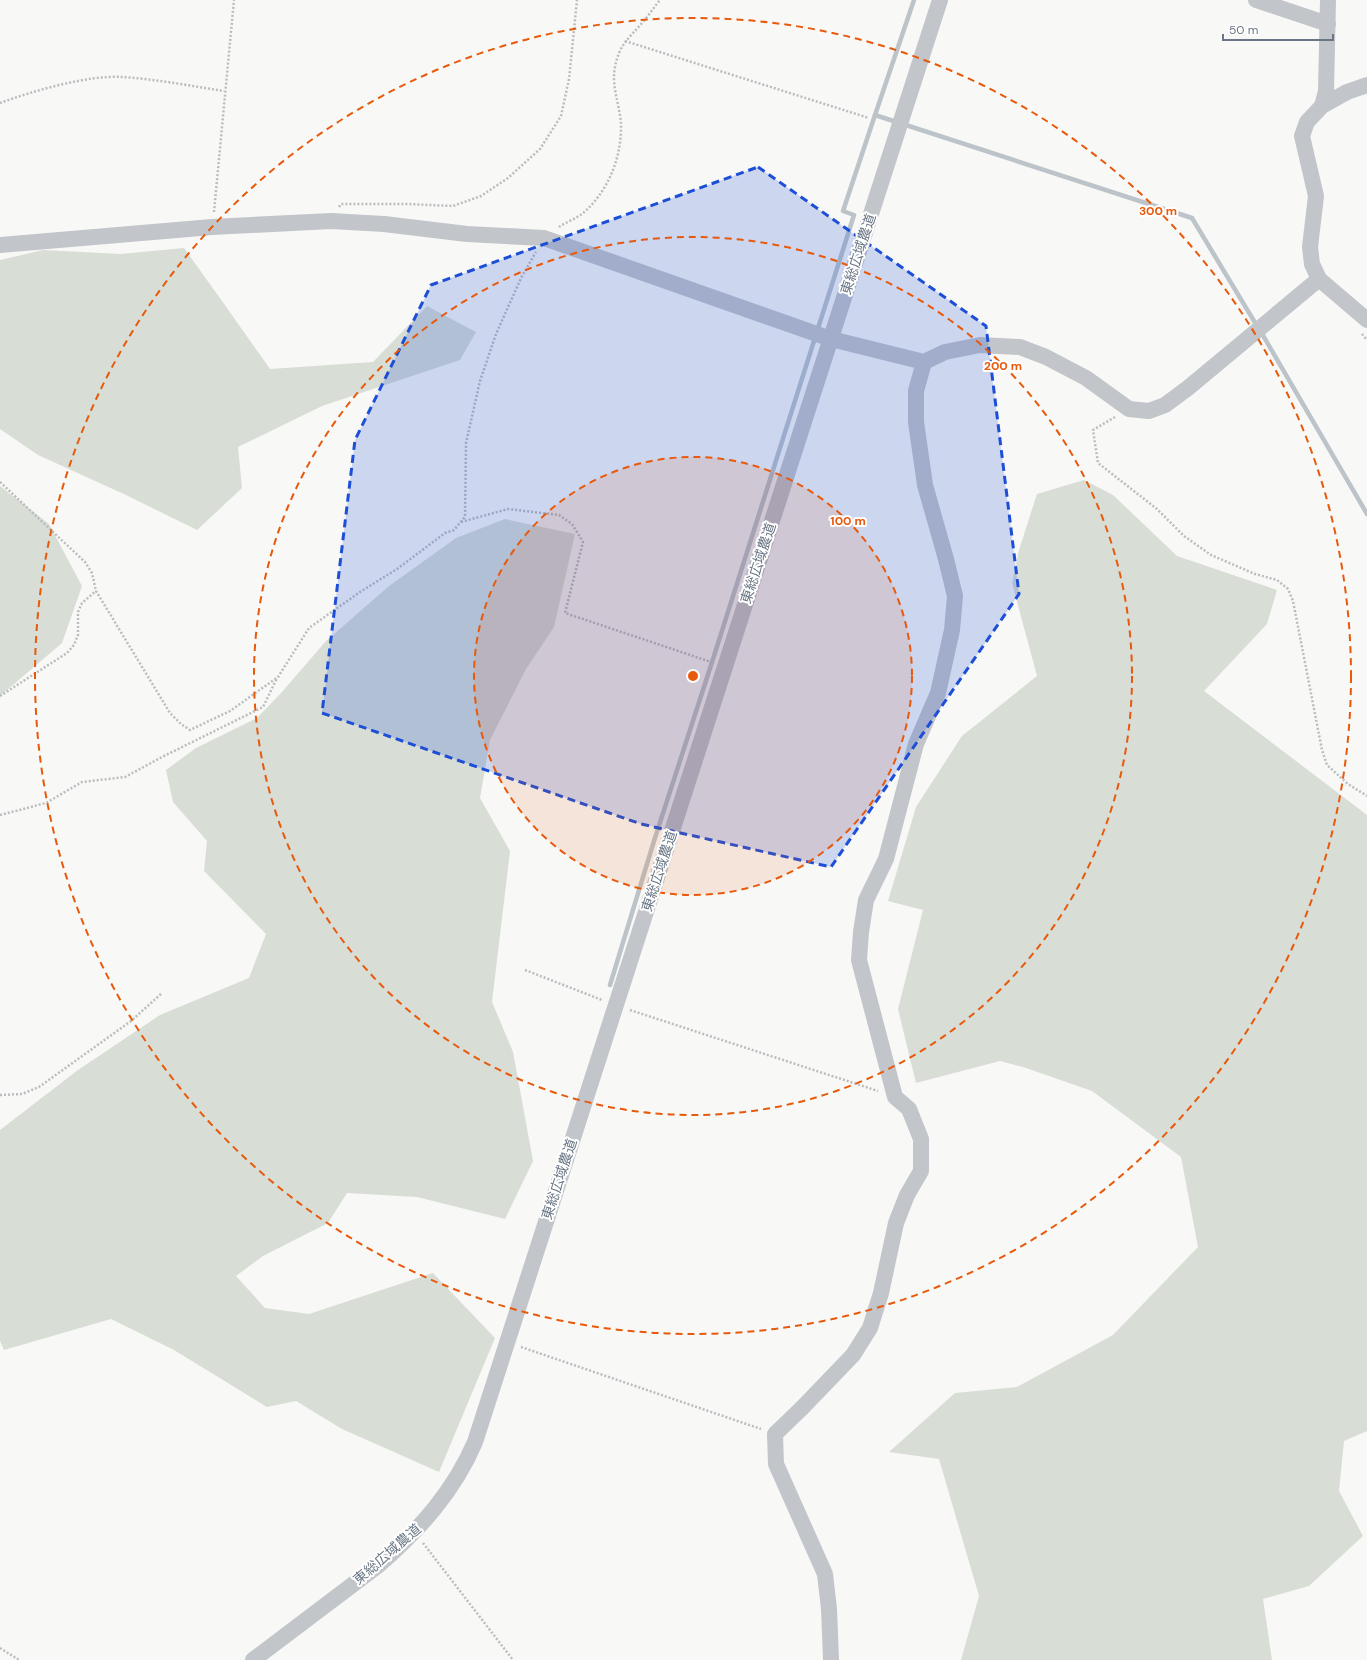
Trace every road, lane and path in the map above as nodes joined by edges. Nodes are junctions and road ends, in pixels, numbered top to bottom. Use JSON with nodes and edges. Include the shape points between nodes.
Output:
{"nodes":[{"id":1,"x":234,"y":0,"type":"edge"},
{"id":2,"x":577,"y":0,"type":"edge"},
{"id":3,"x":660,"y":0,"type":"edge"},
{"id":4,"x":940,"y":0,"type":"edge"},
{"id":5,"x":1256,"y":0,"type":"edge"},
{"id":6,"x":1328,"y":0,"type":"edge"},
{"id":7,"x":1328,"y":24,"type":"junction"},
{"id":8,"x":625,"y":41,"type":"junction"},
{"id":9,"x":1367,"y":85,"type":"edge"},
{"id":10,"x":224,"y":91,"type":"junction"},
{"id":11,"x":0,"y":103,"type":"edge"},
{"id":12,"x":1322,"y":106,"type":"junction"},
{"id":13,"x":869,"y":118,"type":"dead end"},
{"id":14,"x":331,"y":222,"type":"junction"},
{"id":15,"x":212,"y":227,"type":"junction"},
{"id":16,"x":544,"y":238,"type":"junction"},
{"id":17,"x":0,"y":245,"type":"edge"},
{"id":18,"x":1319,"y":280,"type":"junction"},
{"id":19,"x":1367,"y":320,"type":"edge"},
{"id":20,"x":831,"y":339,"type":"junction"},
{"id":21,"x":924,"y":362,"type":"junction"},
{"id":22,"x":1129,"y":409,"type":"junction"},
{"id":23,"x":0,"y":482,"type":"edge"},
{"id":24,"x":461,"y":522,"type":"junction"},
{"id":25,"x":96,"y":591,"type":"junction"},
{"id":26,"x":706,"y":660,"type":"dead end"},
{"id":27,"x":278,"y":677,"type":"junction"},
{"id":28,"x":0,"y":696,"type":"edge"},
{"id":29,"x":1367,"y":796,"type":"edge"},
{"id":30,"x":0,"y":815,"type":"edge"},
{"id":31,"x":525,"y":970,"type":"dead end"},
{"id":32,"x":161,"y":994,"type":"dead end"},
{"id":33,"x":615,"y":1005,"type":"junction"},
{"id":34,"x":0,"y":1095,"type":"edge"},
{"id":35,"x":895,"y":1097,"type":"junction"},
{"id":36,"x":507,"y":1343,"type":"junction"},
{"id":37,"x":775,"y":1434,"type":"junction"},
{"id":38,"x":415,"y":1532,"type":"junction"},
{"id":39,"x":0,"y":1648,"type":"edge"},
{"id":40,"x":19,"y":1660,"type":"edge"},
{"id":41,"x":253,"y":1660,"type":"edge"},
{"id":42,"x":513,"y":1660,"type":"edge"},
{"id":43,"x":831,"y":1660,"type":"edge"}],
"edges":[{"from":1,"to":10,"type":"path"},
{"from":2,"to":14,"type":"path","via":[[569,79],[561,116],[540,149],[508,178],[481,196],[453,206],[341,204]]},
{"from":3,"to":8,"type":"path","via":[[644,22]]},
{"from":4,"to":20,"type":"street","name":"東総広域農道"},
{"from":5,"to":7,"type":"street"},
{"from":6,"to":7,"type":"street"},
{"from":7,"to":12,"type":"street","via":[[1326,91]]},
{"from":8,"to":13,"type":"path"},
{"from":8,"to":16,"type":"path","via":[[619,50],[614,69],[621,124],[619,153],[608,180],[598,198],[582,214],[556,228]]},
{"from":9,"to":12,"type":"street","via":[[1347,92]]},
{"from":10,"to":11,"type":"path","via":[[113,78],[84,80]]},
{"from":10,"to":15,"type":"path"},
{"from":12,"to":18,"type":"street","via":[[1307,122],[1302,136],[1316,196],[1310,247],[1312,264]]},
{"from":14,"to":15,"type":"street"},
{"from":14,"to":16,"type":"street"},
{"from":15,"to":17,"type":"street"},
{"from":16,"to":20,"type":"street"},
{"from":16,"to":24,"type":"path","via":[[522,276],[498,328],[480,381],[466,443],[465,517]]},
{"from":18,"to":19,"type":"street"},
{"from":18,"to":22,"type":"street","via":[[1165,405],[1150,411]]},
{"from":20,"to":21,"type":"street"},
{"from":20,"to":33,"type":"street","name":"東総広域農道"},
{"from":21,"to":22,"type":"street","via":[[945,352],[980,345],[1020,347],[1046,357],[1086,378]]},
{"from":21,"to":35,"type":"street","via":[[916,391],[916,422],[925,485],[955,596],[952,630],[938,692],[916,744],[886,859],[866,900],[859,960]]},
{"from":22,"to":29,"type":"path","via":[[1093,430],[1098,463],[1210,555],[1255,574],[1277,580],[1288,589],[1293,601],[1327,765],[1348,784]]},
{"from":23,"to":25,"type":"path","via":[[85,562],[92,573]]},
{"from":24,"to":26,"type":"path","via":[[508,509],[559,515],[572,524],[583,542],[565,613]]},
{"from":24,"to":27,"type":"path","via":[[454,530],[445,533],[397,569],[309,628]]},
{"from":25,"to":27,"type":"path","via":[[170,713],[190,730],[230,711]]},
{"from":25,"to":28,"type":"path","via":[[82,603],[78,612],[78,635],[67,653]]},
{"from":27,"to":30,"type":"path","via":[[263,707],[125,777],[82,782],[46,802]]},
{"from":31,"to":33,"type":"path"},
{"from":32,"to":34,"type":"path","via":[[131,1021],[39,1087],[22,1094]]},
{"from":33,"to":35,"type":"path"},
{"from":33,"to":36,"type":"street","name":"東総広域農道"},
{"from":35,"to":37,"type":"street","via":[[908,1109],[921,1139],[921,1171],[907,1195],[896,1223],[881,1293],[870,1328],[853,1355]]},
{"from":36,"to":37,"type":"path"},
{"from":36,"to":38,"type":"street","name":"東総広域農道","via":[[469,1456],[449,1490]]},
{"from":37,"to":43,"type":"street","via":[[776,1464],[825,1574]]},
{"from":38,"to":41,"type":"street","name":"東総広域農道","via":[[380,1564]]},
{"from":38,"to":42,"type":"path"},
{"from":39,"to":40,"type":"path"}]}
